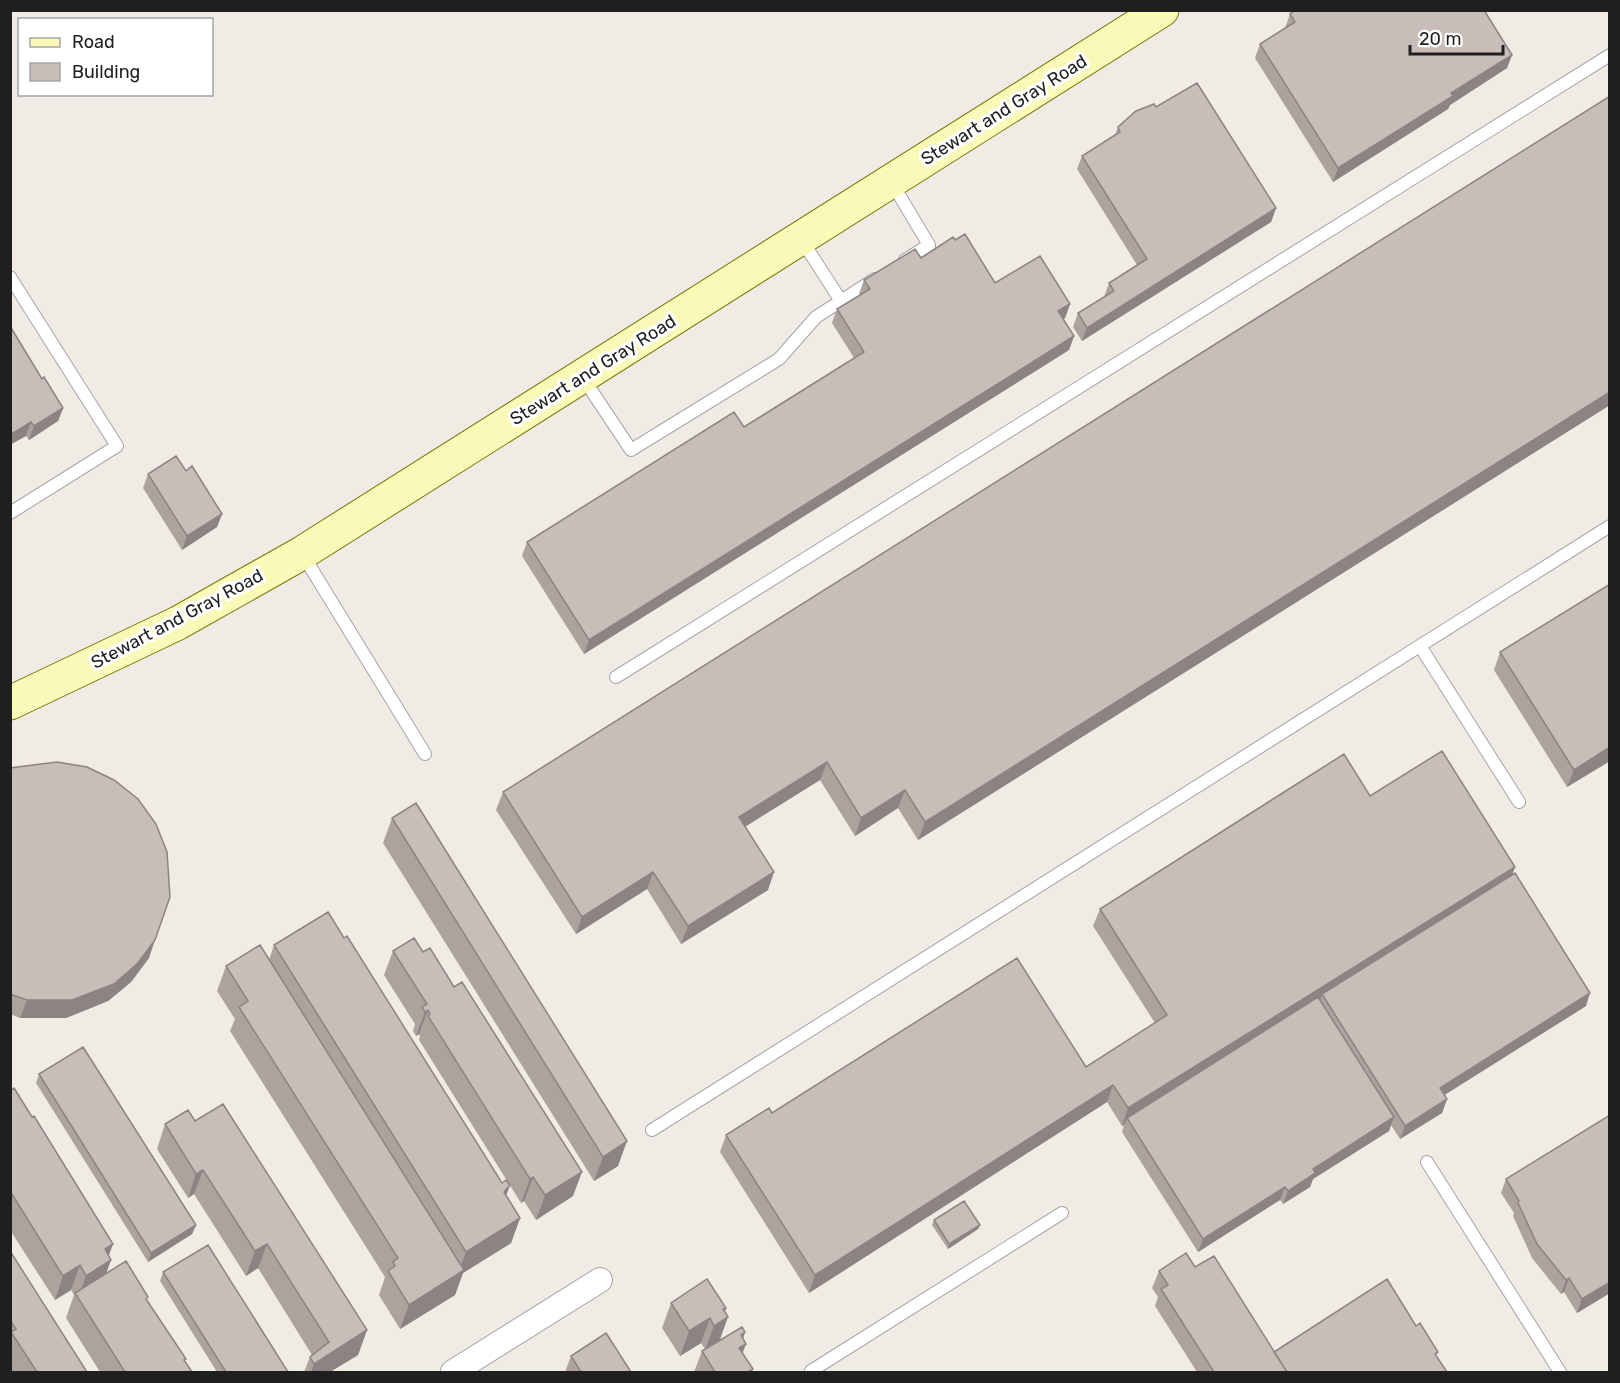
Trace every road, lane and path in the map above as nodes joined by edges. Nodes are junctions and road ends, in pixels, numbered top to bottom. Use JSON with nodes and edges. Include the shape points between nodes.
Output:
{"nodes":[{"id":1,"x":1162,"y":10,"type":"edge"},
{"id":2,"x":1610,"y":55,"type":"edge"},
{"id":3,"x":891,"y":181,"type":"junction"},
{"id":4,"x":800,"y":238,"type":"junction"},
{"id":5,"x":10,"y":277,"type":"edge"},
{"id":6,"x":841,"y":301,"type":"junction"},
{"id":7,"x":583,"y":377,"type":"junction"},
{"id":8,"x":10,"y":513,"type":"edge"},
{"id":9,"x":1610,"y":526,"type":"edge"},
{"id":10,"x":302,"y":553,"type":"junction"},
{"id":11,"x":1420,"y":646,"type":"junction"},
{"id":12,"x":616,"y":677,"type":"dead end"},
{"id":13,"x":10,"y":703,"type":"edge"},
{"id":14,"x":425,"y":754,"type":"dead end"},
{"id":15,"x":1519,"y":802,"type":"dead end"},
{"id":16,"x":652,"y":1130,"type":"dead end"},
{"id":17,"x":1427,"y":1161,"type":"dead end"},
{"id":18,"x":1062,"y":1213,"type":"dead end"},
{"id":19,"x":600,"y":1280,"type":"dead end"},
{"id":20,"x":811,"y":1371,"type":"dead end"},
{"id":21,"x":453,"y":1372,"type":"edge"},
{"id":22,"x":1560,"y":1372,"type":"edge"}],
"edges":[{"from":1,"to":3,"type":"main road","name":"Stewart and Gray Road"},
{"from":2,"to":12,"type":"lane"},
{"from":3,"to":4,"type":"main road","name":"Stewart and Gray Road"},
{"from":3,"to":6,"type":"lane","via":[[929,245]]},
{"from":4,"to":6,"type":"lane"},
{"from":4,"to":7,"type":"main road","name":"Stewart and Gray Road"},
{"from":5,"to":8,"type":"lane","via":[[117,446]]},
{"from":6,"to":7,"type":"lane","via":[[816,317],[779,358],[632,450]]},
{"from":7,"to":10,"type":"main road","name":"Stewart and Gray Road"},
{"from":9,"to":11,"type":"lane"},
{"from":10,"to":13,"type":"main road","name":"Stewart and Gray Road","via":[[178,622]]},
{"from":10,"to":14,"type":"lane"},
{"from":11,"to":15,"type":"lane"},
{"from":11,"to":16,"type":"lane"},
{"from":17,"to":22,"type":"lane"},
{"from":18,"to":20,"type":"lane"},
{"from":19,"to":21,"type":"street"}]}
